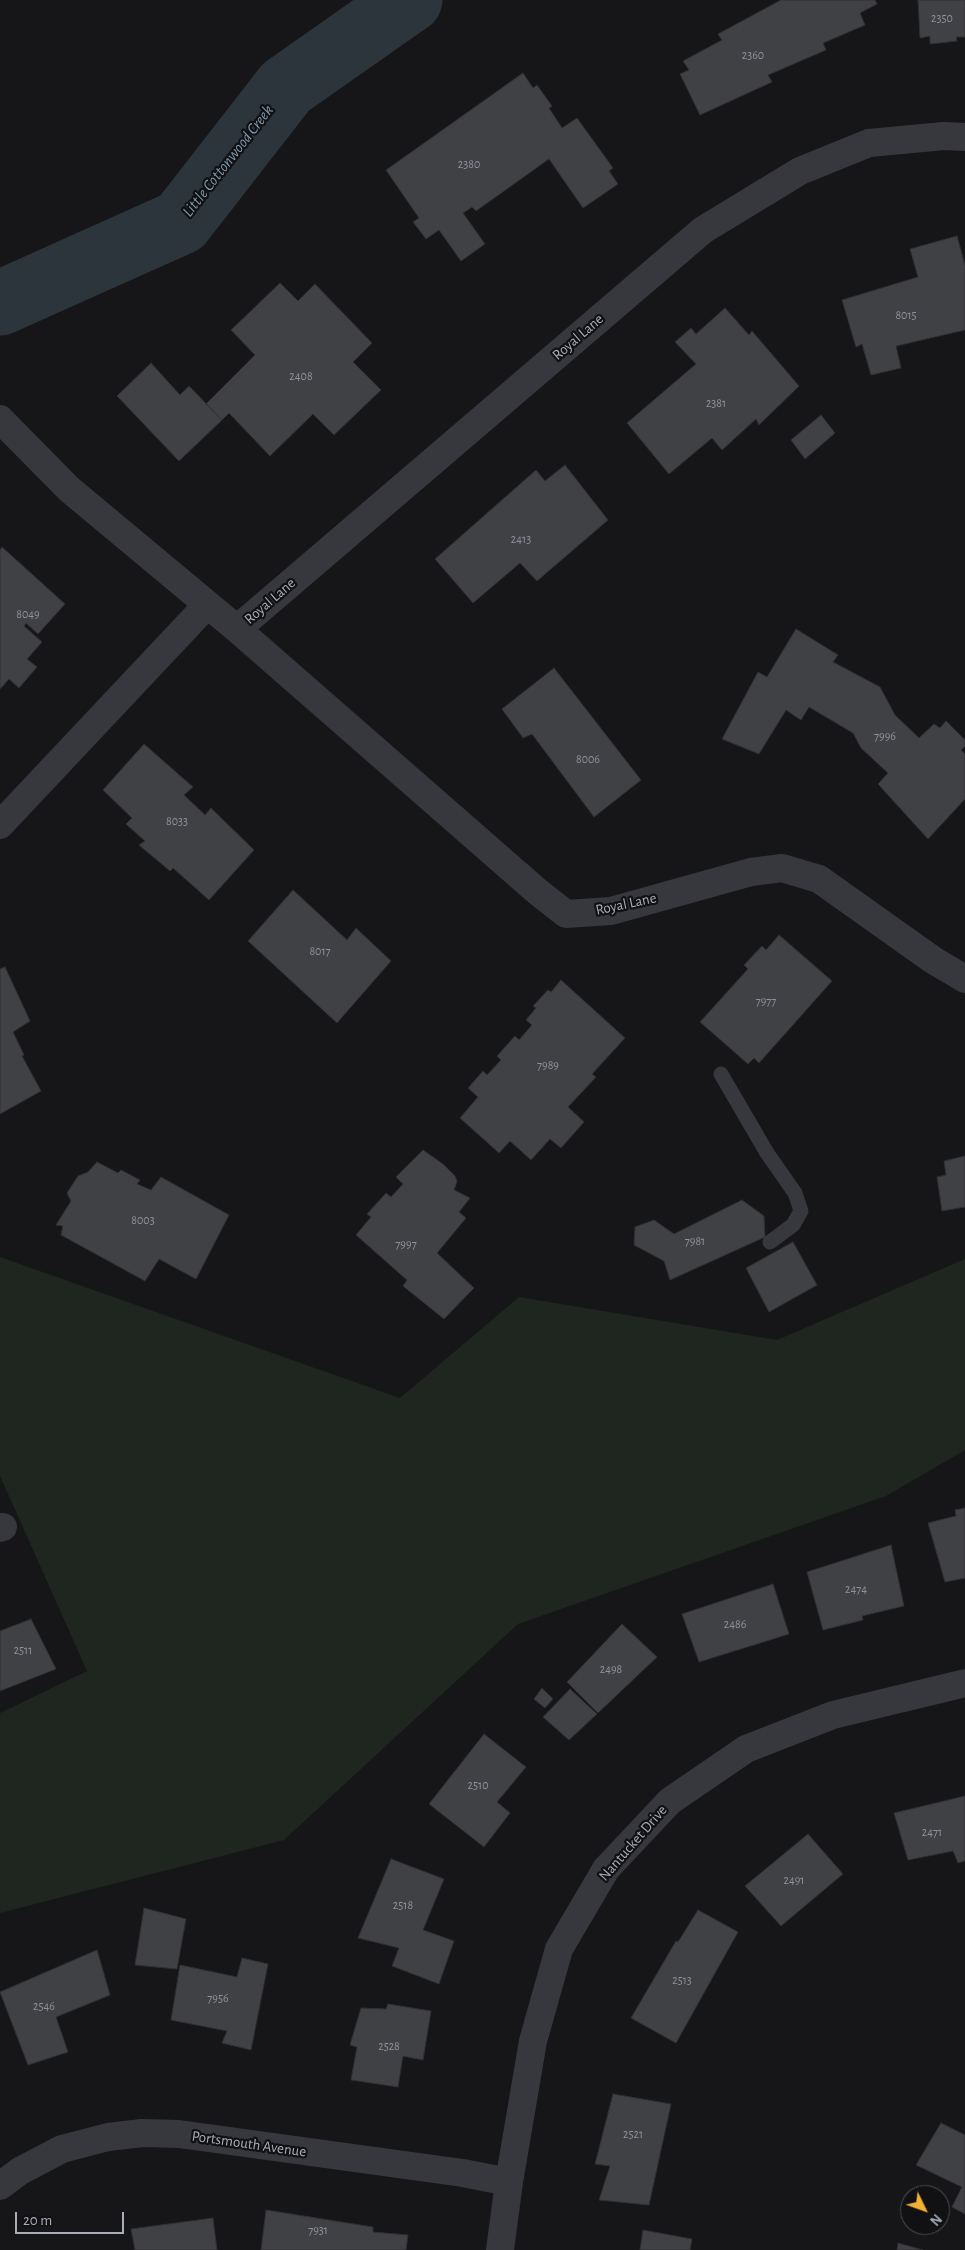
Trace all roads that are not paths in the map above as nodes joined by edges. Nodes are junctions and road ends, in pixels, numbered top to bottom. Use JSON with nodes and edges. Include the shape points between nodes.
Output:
{"nodes":[{"id":1,"x":965,"y":137,"type":"edge"},
{"id":2,"x":0,"y":419,"type":"edge"},
{"id":3,"x":207,"y":605,"type":"junction"},
{"id":4,"x":237,"y":629,"type":"junction"},
{"id":5,"x":0,"y":826,"type":"edge"},
{"id":6,"x":965,"y":979,"type":"edge"},
{"id":7,"x":721,"y":1074,"type":"dead end"},
{"id":8,"x":770,"y":1242,"type":"dead end"},
{"id":9,"x":965,"y":1683,"type":"edge"},
{"id":10,"x":509,"y":2182,"type":"junction"},
{"id":11,"x":0,"y":2186,"type":"edge"},
{"id":12,"x":500,"y":2250,"type":"edge"}],
"edges":[{"from":1,"to":4,"type":"street","name":"Royal Lane","via":[[869,143],[800,171],[703,230]]},
{"from":2,"to":3,"type":"street","name":"Royal Lane","via":[[70,489]]},
{"from":3,"to":4,"type":"street","name":"Royal Lane"},
{"from":3,"to":5,"type":"street"},
{"from":4,"to":6,"type":"street","name":"Royal Lane","via":[[566,914],[610,911],[751,872],[782,868],[819,879]]},
{"from":7,"to":8,"type":"lane","via":[[767,1153],[795,1193],[801,1211],[793,1225]]},
{"from":9,"to":10,"type":"street","name":"Nantucket Drive","via":[[832,1715],[746,1749],[670,1801],[606,1869],[559,1949],[532,2041]]},
{"from":10,"to":11,"type":"street","name":"Portsmouth Avenue","via":[[179,2134],[142,2133],[108,2137],[62,2149],[20,2170]]},
{"from":10,"to":12,"type":"street","name":"Nantucket Drive"}]}
